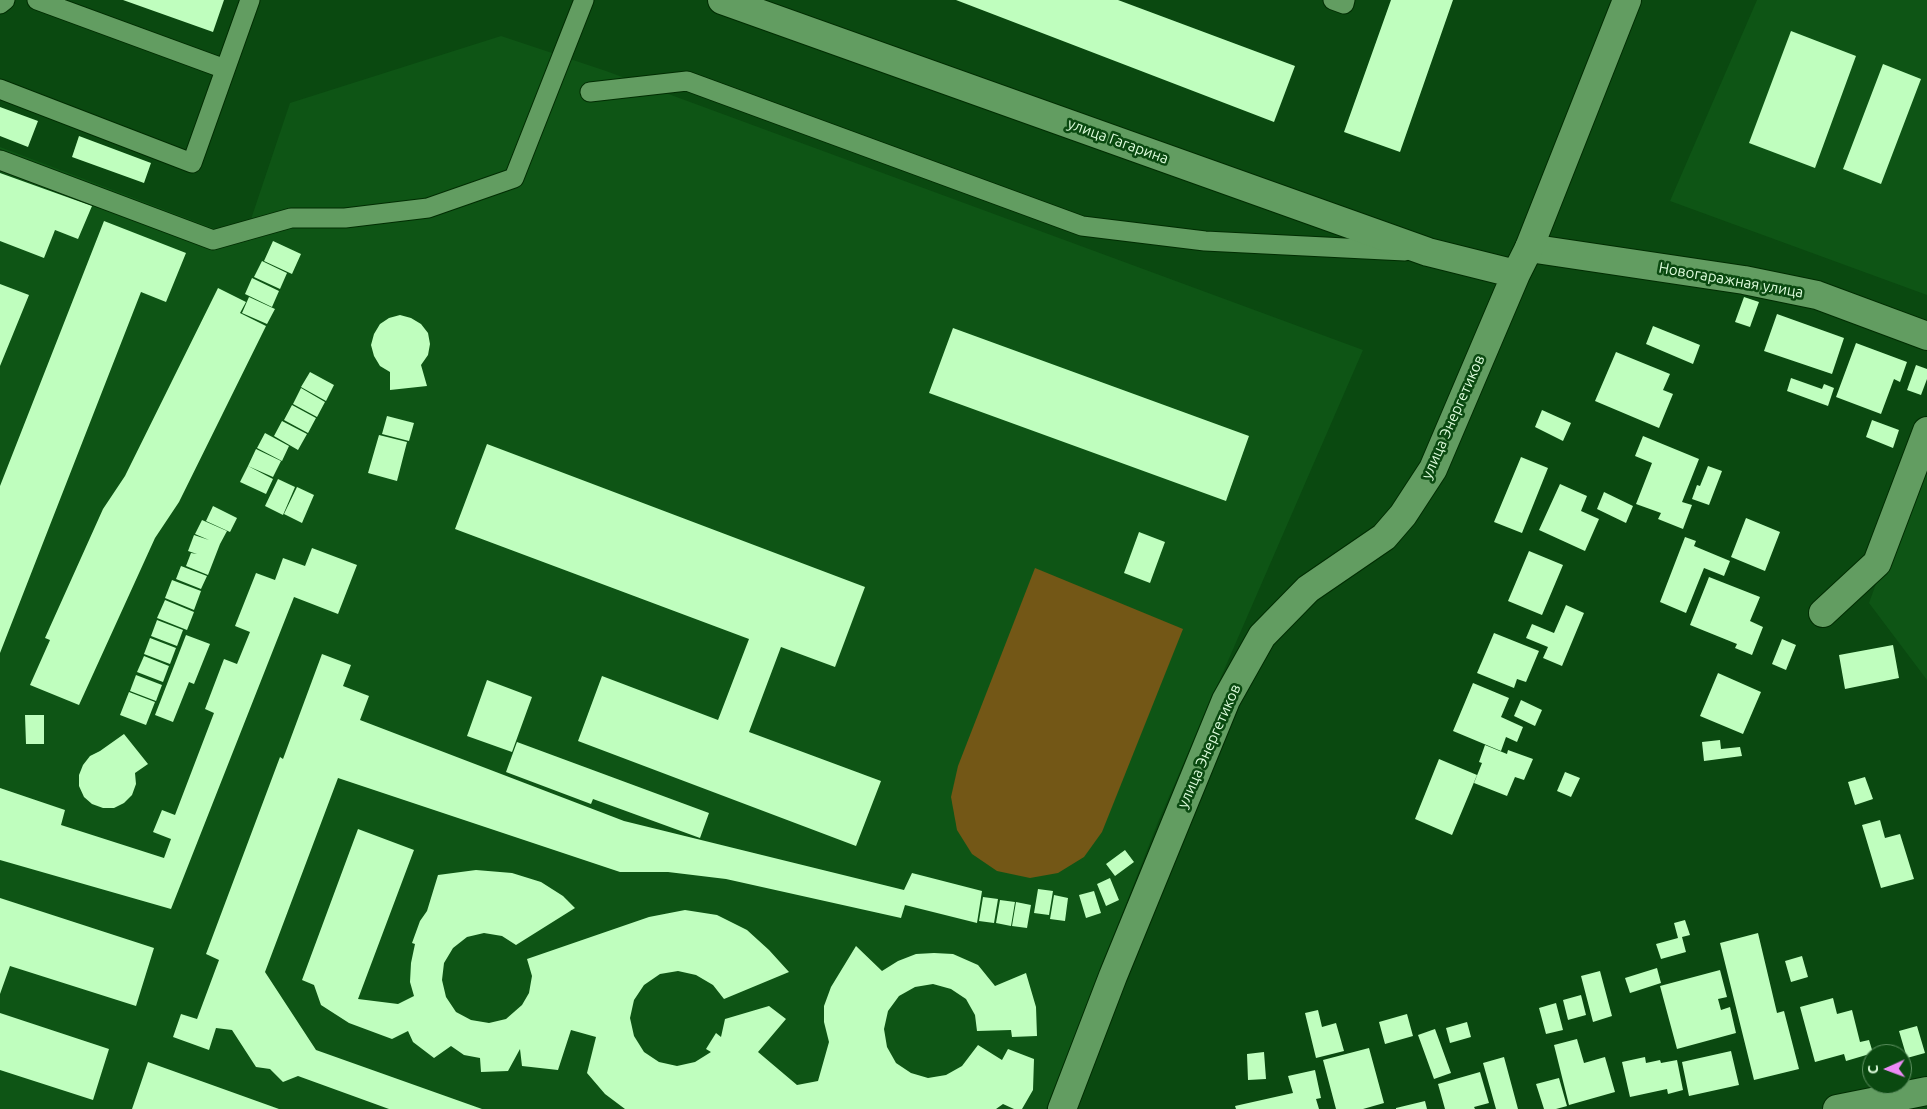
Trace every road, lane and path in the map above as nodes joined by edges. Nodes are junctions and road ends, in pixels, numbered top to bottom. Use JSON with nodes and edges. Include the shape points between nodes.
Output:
{"nodes":[{"id":1,"x":5,"y":0,"type":"edge"},
{"id":2,"x":37,"y":0,"type":"edge"},
{"id":3,"x":250,"y":0,"type":"edge"},
{"id":4,"x":584,"y":0,"type":"edge"},
{"id":5,"x":722,"y":0,"type":"edge"},
{"id":6,"x":1333,"y":0,"type":"edge"},
{"id":7,"x":1345,"y":0,"type":"edge"},
{"id":8,"x":1627,"y":0,"type":"edge"},
{"id":9,"x":0,"y":4,"type":"edge"},
{"id":10,"x":225,"y":69,"type":"junction"},
{"id":11,"x":0,"y":89,"type":"edge"},
{"id":12,"x":590,"y":92,"type":"dead end"},
{"id":13,"x":0,"y":160,"type":"edge"},
{"id":14,"x":1529,"y":248,"type":"junction"},
{"id":15,"x":1428,"y":252,"type":"junction"},
{"id":16,"x":1516,"y":274,"type":"junction"},
{"id":17,"x":1927,"y":336,"type":"edge"},
{"id":18,"x":1927,"y":431,"type":"edge"},
{"id":19,"x":1823,"y":613,"type":"dead end"},
{"id":20,"x":1927,"y":1092,"type":"edge"},
{"id":21,"x":1062,"y":1109,"type":"edge"},
{"id":22,"x":1837,"y":1109,"type":"edge"}],
"edges":[{"from":1,"to":9,"type":"lane"},
{"from":2,"to":10,"type":"lane"},
{"from":3,"to":10,"type":"lane"},
{"from":4,"to":13,"type":"lane","via":[[514,178],[428,208],[345,218],[291,218],[213,240]]},
{"from":5,"to":15,"type":"street","name":"улица Гагарина"},
{"from":6,"to":7,"type":"lane","via":[[1344,4]]},
{"from":8,"to":14,"type":"street","name":"улица Энергетиков"},
{"from":10,"to":11,"type":"lane","via":[[192,162]]},
{"from":12,"to":15,"type":"lane","via":[[687,81],[1082,226],[1205,241]]},
{"from":14,"to":16,"type":"street","name":"улица Энергетиков"},
{"from":14,"to":17,"type":"street","name":"Новогаражная улица","via":[[1744,280],[1817,295]]},
{"from":15,"to":16,"type":"street","name":"улица Гагарина"},
{"from":16,"to":21,"type":"street","name":"улица Энергетиков","via":[[1433,469],[1403,515],[1384,536],[1308,589],[1262,636],[1226,700]]},
{"from":18,"to":19,"type":"street","via":[[1877,562]]},
{"from":20,"to":22,"type":"street"}]}
